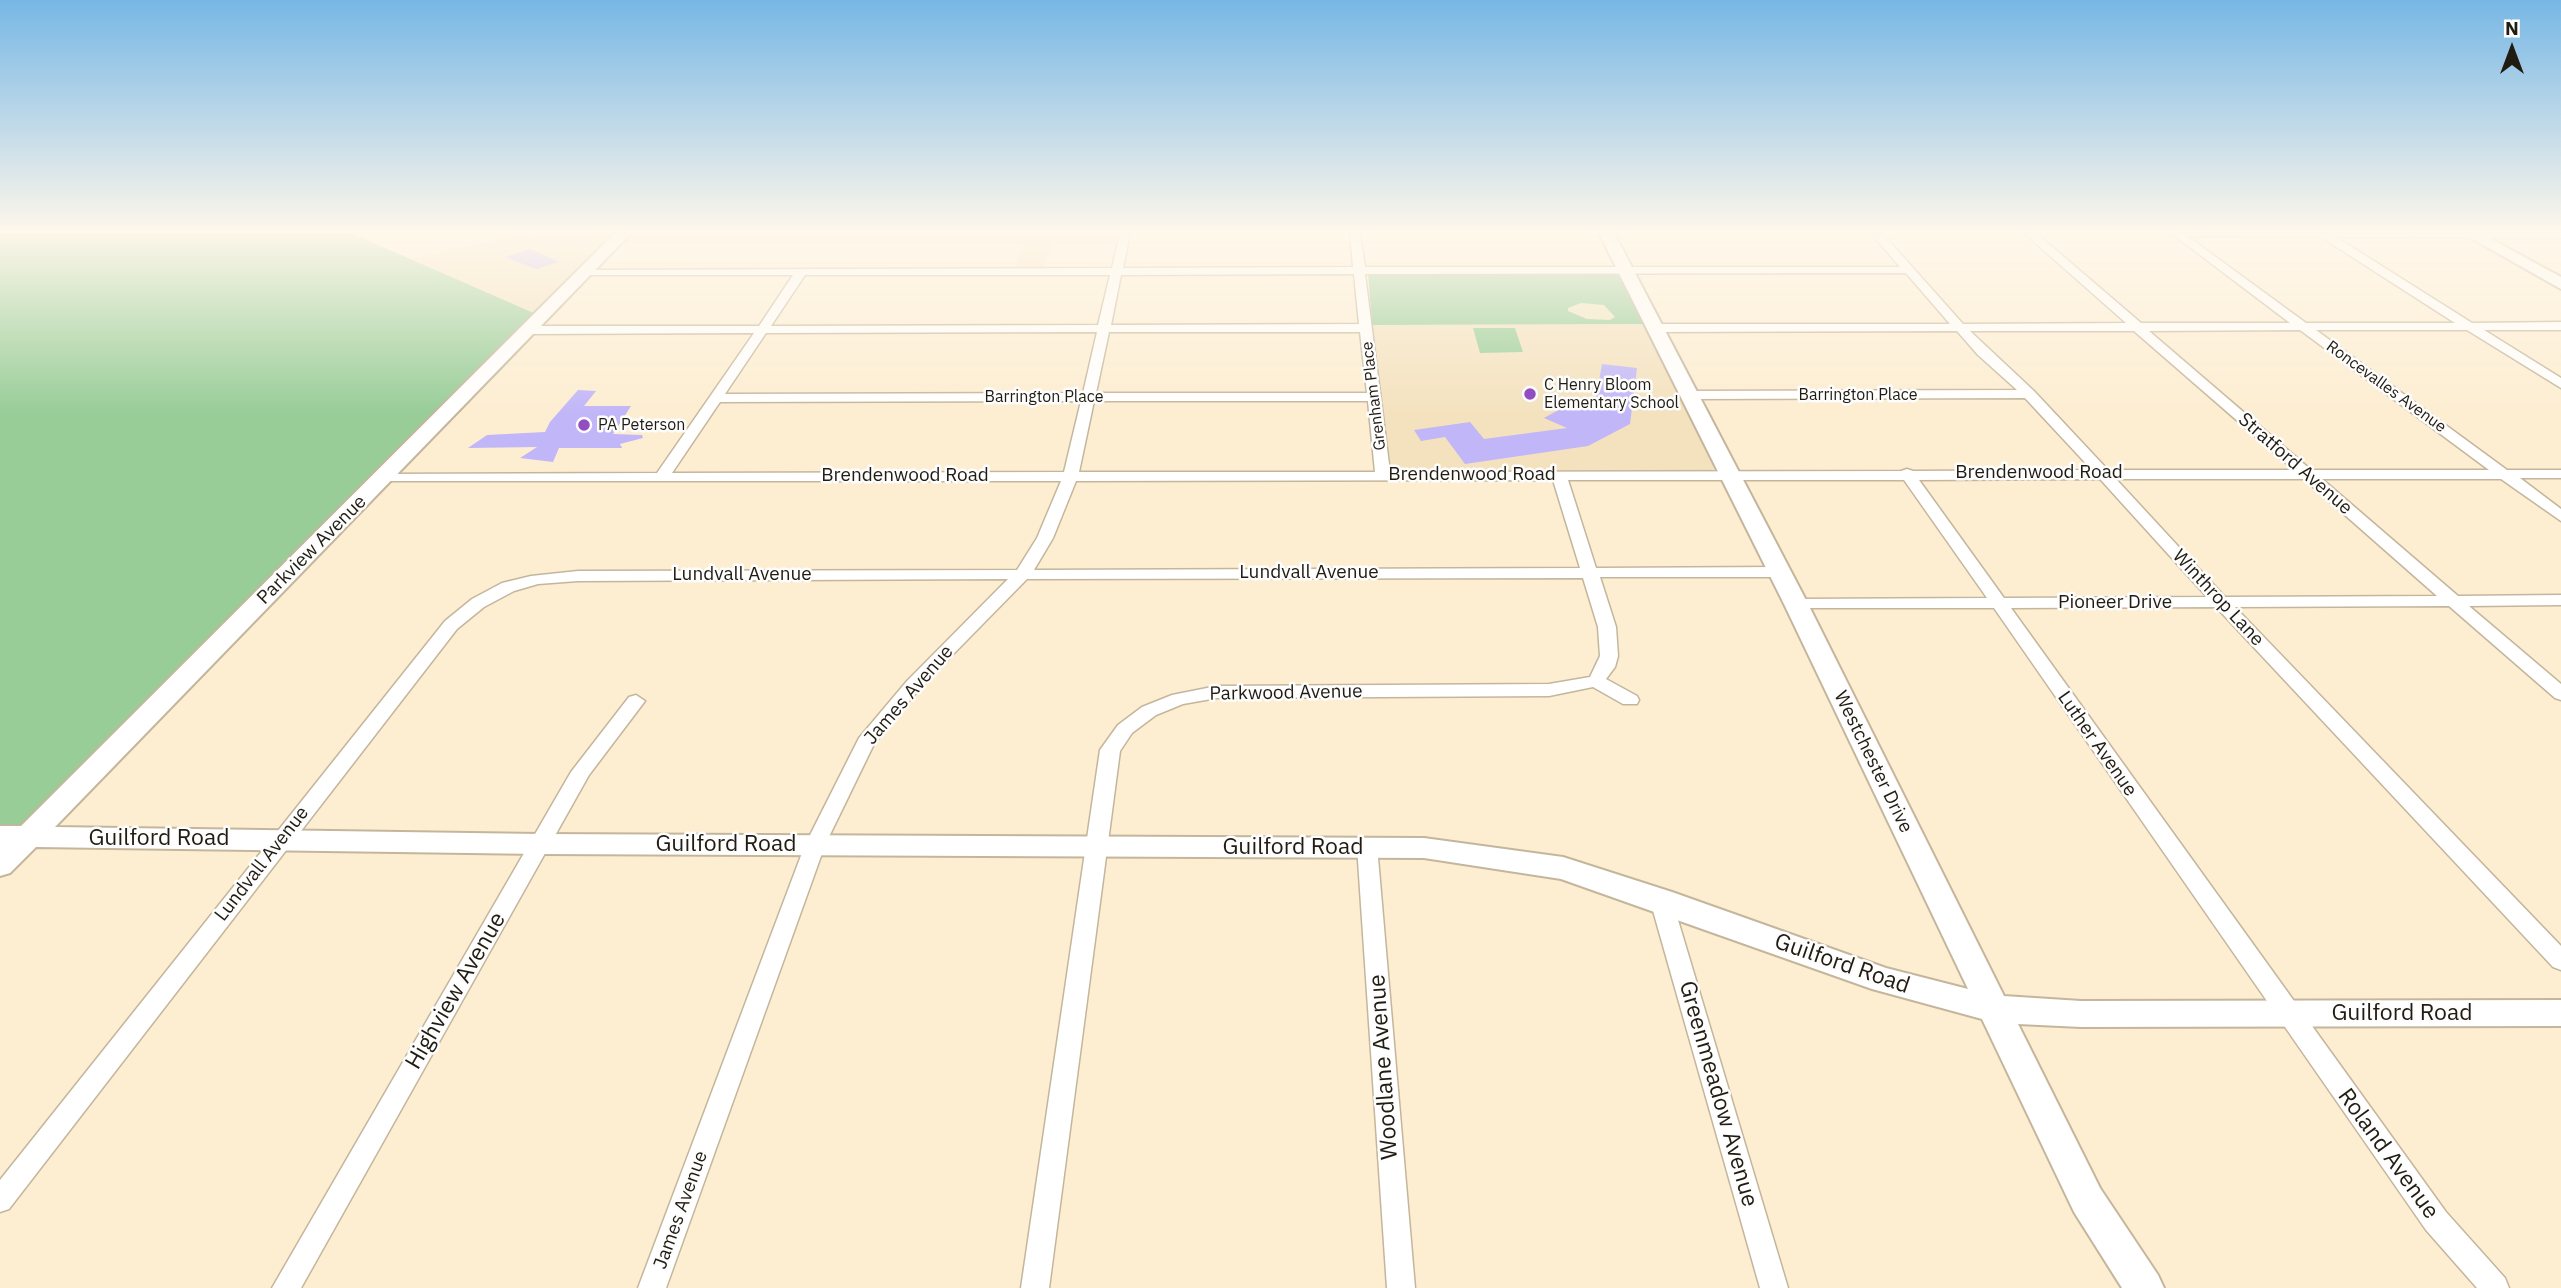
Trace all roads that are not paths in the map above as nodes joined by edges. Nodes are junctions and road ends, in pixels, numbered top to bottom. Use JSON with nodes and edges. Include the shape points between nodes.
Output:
{"nodes":[{"id":1,"x":565,"y":293,"type":"edge"},
{"id":2,"x":787,"y":293,"type":"edge"},
{"id":3,"x":1111,"y":293,"type":"edge"},
{"id":4,"x":1362,"y":293,"type":"edge"},
{"id":5,"x":1636,"y":293,"type":"edge"},
{"id":6,"x":1929,"y":293,"type":"edge"},
{"id":7,"x":2099,"y":293,"type":"edge"},
{"id":8,"x":2258,"y":293,"type":"edge"},
{"id":9,"x":2417,"y":293,"type":"edge"},
{"id":10,"x":2468,"y":326,"type":"junction"},
{"id":11,"x":2561,"y":326,"type":"edge"},
{"id":12,"x":1959,"y":327,"type":"junction"},
{"id":13,"x":2139,"y":327,"type":"junction"},
{"id":14,"x":2305,"y":327,"type":"junction"},
{"id":15,"x":1103,"y":328,"type":"junction"},
{"id":16,"x":1366,"y":328,"type":"junction"},
{"id":17,"x":1654,"y":328,"type":"junction"},
{"id":18,"x":529,"y":330,"type":"junction"},
{"id":19,"x":762,"y":330,"type":"junction"},
{"id":20,"x":2561,"y":384,"type":"edge"},
{"id":21,"x":2029,"y":394,"type":"junction"},
{"id":22,"x":1687,"y":395,"type":"junction"},
{"id":23,"x":1089,"y":397,"type":"junction"},
{"id":24,"x":1374,"y":397,"type":"junction"},
{"id":25,"x":714,"y":398,"type":"junction"},
{"id":26,"x":1728,"y":473,"type":"junction"},
{"id":27,"x":1907,"y":473,"type":"junction"},
{"id":28,"x":2104,"y":473,"type":"junction"},
{"id":29,"x":2504,"y":474,"type":"junction"},
{"id":30,"x":2561,"y":474,"type":"edge"},
{"id":31,"x":1383,"y":475,"type":"junction"},
{"id":32,"x":1559,"y":475,"type":"junction"},
{"id":33,"x":2308,"y":475,"type":"junction"},
{"id":34,"x":1070,"y":476,"type":"junction"},
{"id":35,"x":662,"y":477,"type":"junction"},
{"id":36,"x":383,"y":478,"type":"junction"},
{"id":37,"x":2561,"y":516,"type":"edge"},
{"id":38,"x":1591,"y":571,"type":"junction"},
{"id":39,"x":1777,"y":572,"type":"junction"},
{"id":40,"x":1022,"y":575,"type":"junction"},
{"id":41,"x":2561,"y":600,"type":"edge"},
{"id":42,"x":2454,"y":601,"type":"junction"},
{"id":43,"x":1997,"y":602,"type":"junction"},
{"id":44,"x":2222,"y":603,"type":"junction"},
{"id":45,"x":1796,"y":604,"type":"junction"},
{"id":46,"x":1596,"y":681,"type":"junction"},
{"id":47,"x":2561,"y":694,"type":"edge"},
{"id":48,"x":1630,"y":700,"type":"dead end"},
{"id":49,"x":636,"y":701,"type":"dead end"},
{"id":50,"x":14,"y":837,"type":"edge"},
{"id":51,"x":281,"y":839,"type":"junction"},
{"id":52,"x":540,"y":844,"type":"junction"},
{"id":53,"x":815,"y":845,"type":"junction"},
{"id":54,"x":1367,"y":846,"type":"junction"},
{"id":55,"x":1095,"y":847,"type":"junction"},
{"id":56,"x":0,"y":865,"type":"edge"},
{"id":57,"x":1661,"y":900,"type":"junction"},
{"id":58,"x":2561,"y":961,"type":"edge"},
{"id":59,"x":1993,"y":1009,"type":"junction"},
{"id":60,"x":2561,"y":1013,"type":"edge"},
{"id":61,"x":2289,"y":1014,"type":"junction"},
{"id":62,"x":0,"y":1200,"type":"edge"},
{"id":63,"x":286,"y":1288,"type":"edge"},
{"id":64,"x":652,"y":1288,"type":"edge"},
{"id":65,"x":1035,"y":1288,"type":"edge"},
{"id":66,"x":1401,"y":1288,"type":"edge"},
{"id":67,"x":1774,"y":1288,"type":"edge"},
{"id":68,"x":2144,"y":1288,"type":"edge"},
{"id":69,"x":2495,"y":1288,"type":"edge"}],
"edges":[{"from":1,"to":18,"type":"street","name":"Parkview Avenue"},
{"from":2,"to":19,"type":"street"},
{"from":3,"to":15,"type":"street","name":"James Avenue"},
{"from":4,"to":16,"type":"street","name":"Grenham Place"},
{"from":5,"to":17,"type":"street","name":"Westchester Drive"},
{"from":6,"to":12,"type":"street","name":"Winthrop Lane"},
{"from":7,"to":13,"type":"street","name":"Stratford Avenue"},
{"from":8,"to":14,"type":"street","name":"Roncevalles Avenue"},
{"from":9,"to":10,"type":"street"},
{"from":10,"to":11,"type":"street"},
{"from":10,"to":14,"type":"street"},
{"from":10,"to":20,"type":"street"},
{"from":12,"to":13,"type":"street"},
{"from":12,"to":17,"type":"street"},
{"from":12,"to":21,"type":"street","name":"Winthrop Lane"},
{"from":13,"to":14,"type":"street"},
{"from":13,"to":33,"type":"street","name":"Stratford Avenue"},
{"from":14,"to":29,"type":"street","name":"Roncevalles Avenue"},
{"from":15,"to":16,"type":"street"},
{"from":15,"to":19,"type":"street"},
{"from":15,"to":23,"type":"street","name":"James Avenue"},
{"from":16,"to":24,"type":"street","name":"Grenham Place"},
{"from":17,"to":22,"type":"street","name":"Westchester Drive"},
{"from":18,"to":19,"type":"street"},
{"from":18,"to":36,"type":"street","name":"Parkview Avenue"},
{"from":19,"to":25,"type":"street"},
{"from":21,"to":22,"type":"street","name":"Barrington Place"},
{"from":21,"to":28,"type":"street","name":"Winthrop Lane"},
{"from":22,"to":26,"type":"street","name":"Westchester Drive"},
{"from":23,"to":24,"type":"street","name":"Barrington Place"},
{"from":23,"to":25,"type":"street","name":"Barrington Place"},
{"from":23,"to":34,"type":"street","name":"James Avenue"},
{"from":24,"to":31,"type":"street","name":"Grenham Place"},
{"from":25,"to":35,"type":"street"},
{"from":26,"to":27,"type":"street","name":"Brendenwood Road"},
{"from":26,"to":32,"type":"street","name":"Brendenwood Road"},
{"from":26,"to":39,"type":"street","name":"Westchester Drive"},
{"from":27,"to":28,"type":"street","name":"Brendenwood Road"},
{"from":27,"to":43,"type":"street","name":"Luther Avenue"},
{"from":28,"to":33,"type":"street","name":"Brendenwood Road"},
{"from":28,"to":44,"type":"street","name":"Winthrop Lane"},
{"from":29,"to":30,"type":"street","name":"Brendenwood Road"},
{"from":29,"to":33,"type":"street","name":"Brendenwood Road"},
{"from":29,"to":37,"type":"street","name":"Roncevalles Avenue"},
{"from":31,"to":32,"type":"street","name":"Brendenwood Road"},
{"from":31,"to":34,"type":"street","name":"Brendenwood Road"},
{"from":32,"to":38,"type":"street"},
{"from":33,"to":42,"type":"street","name":"Stratford Avenue"},
{"from":34,"to":35,"type":"street","name":"Brendenwood Road"},
{"from":34,"to":40,"type":"street","name":"James Avenue","via":[[1045,538]]},
{"from":35,"to":36,"type":"street","name":"Brendenwood Road"},
{"from":36,"to":50,"type":"street","name":"Parkview Avenue"},
{"from":38,"to":39,"type":"street","name":"Lundvall Avenue"},
{"from":38,"to":40,"type":"street","name":"Lundvall Avenue"},
{"from":38,"to":46,"type":"street","via":[[1607,626],[1609,656]]},
{"from":39,"to":45,"type":"street","name":"Westchester Drive"},
{"from":40,"to":51,"type":"street","name":"Lundvall Avenue","via":[[578,576],[508,587],[450,625]]},
{"from":40,"to":53,"type":"street","name":"James Avenue","via":[[913,685],[866,742]]},
{"from":41,"to":42,"type":"street","name":"Pioneer Drive"},
{"from":42,"to":44,"type":"street","name":"Pioneer Drive"},
{"from":42,"to":47,"type":"street","name":"Stratford Avenue"},
{"from":43,"to":44,"type":"street","name":"Pioneer Drive"},
{"from":43,"to":45,"type":"street","name":"Pioneer Drive"},
{"from":43,"to":61,"type":"street","name":"Luther Avenue"},
{"from":44,"to":58,"type":"street","name":"Winthrop Lane"},
{"from":45,"to":59,"type":"street","name":"Westchester Drive"},
{"from":46,"to":48,"type":"street"},
{"from":46,"to":55,"type":"street","name":"Parkwood Avenue","via":[[1549,690],[1217,692],[1179,699],[1149,711],[1125,729],[1110,750]]},
{"from":49,"to":52,"type":"street","name":"Highview Avenue","via":[[581,772]]},
{"from":50,"to":51,"type":"street","name":"Guilford Road"},
{"from":50,"to":56,"type":"street","name":"Parkview Avenue"},
{"from":51,"to":52,"type":"street","name":"Guilford Road"},
{"from":51,"to":62,"type":"street","name":"Lundvall Avenue"},
{"from":52,"to":53,"type":"street","name":"Guilford Road"},
{"from":52,"to":63,"type":"street","name":"Highview Avenue"},
{"from":53,"to":55,"type":"street","name":"Guilford Road"},
{"from":53,"to":64,"type":"street","name":"James Avenue"},
{"from":54,"to":55,"type":"street","name":"Guilford Road"},
{"from":54,"to":57,"type":"street","name":"Guilford Road","via":[[1474,853],[1563,868]]},
{"from":54,"to":66,"type":"street","name":"Woodlane Avenue"},
{"from":55,"to":65,"type":"street","name":"Parkwood Avenue"},
{"from":57,"to":59,"type":"street","name":"Guilford Road","via":[[1883,980]]},
{"from":57,"to":67,"type":"street","name":"Greenmeadow Avenue"},
{"from":59,"to":61,"type":"street","name":"Guilford Road","via":[[2081,1014]]},
{"from":59,"to":68,"type":"street","name":"Westchester Drive","via":[[2087,1200]]},
{"from":60,"to":61,"type":"street","name":"Guilford Road"},
{"from":61,"to":69,"type":"street","name":"Roland Avenue","via":[[2436,1221]]}]}
